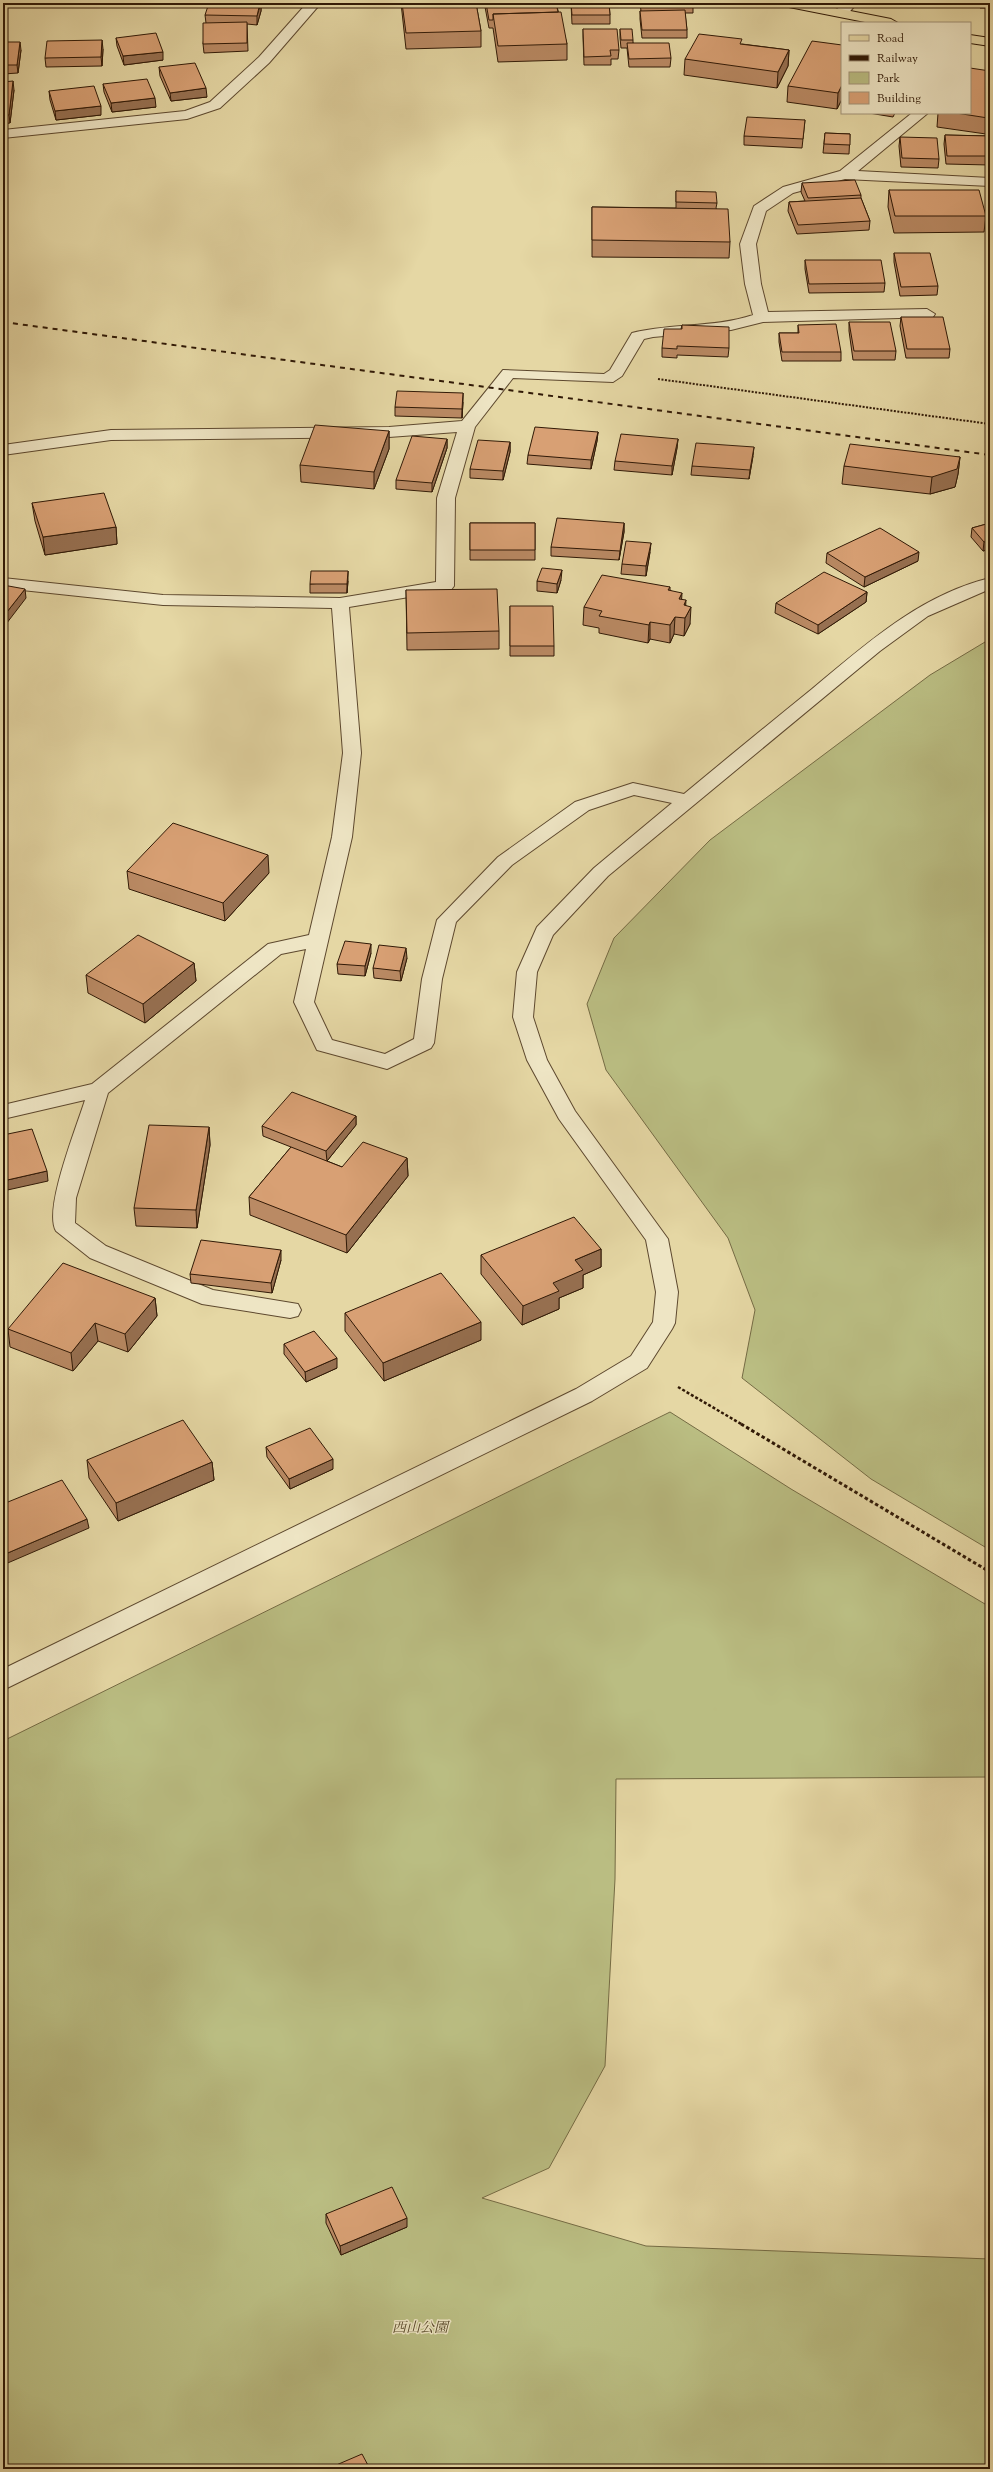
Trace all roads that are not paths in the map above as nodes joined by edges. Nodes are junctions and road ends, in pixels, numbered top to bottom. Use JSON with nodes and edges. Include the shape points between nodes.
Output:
{"nodes":[{"id":1,"x":314,"y":3,"type":"edge"},
{"id":2,"x":789,"y":3,"type":"edge"},
{"id":3,"x":845,"y":8,"type":"edge"},
{"id":4,"x":887,"y":22,"type":"edge"},
{"id":5,"x":971,"y":39,"type":"edge"},
{"id":6,"x":990,"y":42,"type":"edge"},
{"id":7,"x":920,"y":114,"type":"edge"},
{"id":8,"x":3,"y":134,"type":"edge"},
{"id":9,"x":845,"y":174,"type":"junction"},
{"id":10,"x":990,"y":182,"type":"edge"},
{"id":11,"x":927,"y":314,"type":"dead end"},
{"id":12,"x":761,"y":317,"type":"junction"},
{"id":13,"x":468,"y":426,"type":"junction"},
{"id":14,"x":3,"y":450,"type":"edge"},
{"id":15,"x":3,"y":583,"type":"edge"},
{"id":16,"x":990,"y":583,"type":"edge"},
{"id":17,"x":340,"y":603,"type":"junction"},
{"id":18,"x":688,"y":801,"type":"junction"},
{"id":19,"x":318,"y":940,"type":"junction"},
{"id":20,"x":99,"y":1090,"type":"junction"},
{"id":21,"x":3,"y":1112,"type":"edge"},
{"id":22,"x":290,"y":1310,"type":"dead end"},
{"id":23,"x":3,"y":1680,"type":"edge"}],
"edges":[{"from":1,"to":8,"type":"street","via":[[264,60],[215,105],[187,114]]},
{"from":2,"to":3,"type":"main road"},
{"from":3,"to":4,"type":"main road"},
{"from":5,"to":6,"type":"main road"},
{"from":7,"to":9,"type":"street"},
{"from":9,"to":10,"type":"street"},
{"from":9,"to":12,"type":"street","via":[[788,190],[759,209],[748,244],[753,284]]},
{"from":11,"to":12,"type":"street"},
{"from":12,"to":13,"type":"street","via":[[745,324],[658,330],[638,336],[616,373],[607,379],[509,373]]},
{"from":13,"to":14,"type":"street","via":[[389,432],[111,435]]},
{"from":13,"to":17,"type":"street","via":[[446,498],[445,586]]},
{"from":15,"to":17,"type":"street","via":[[163,600]]},
{"from":16,"to":18,"type":"street","via":[[973,588],[922,612],[874,647]]},
{"from":17,"to":19,"type":"street","via":[[352,753],[342,837]]},
{"from":18,"to":19,"type":"street","via":[[633,789],[582,806],[505,861],[447,920],[432,979],[424,1043],[387,1062],[324,1045],[304,1002]]},
{"from":18,"to":23,"type":"street","via":[[601,872],[544,932],[527,972],[524,1002],[523,1017],[537,1060],[566,1114],[657,1238],[667,1292],[664,1323],[639,1362],[584,1395]]},
{"from":19,"to":20,"type":"street","via":[[275,949]]},
{"from":20,"to":21,"type":"street"},
{"from":20,"to":22,"type":"street","via":[[65,1198],[64,1226],[98,1252],[210,1298]]}]}
